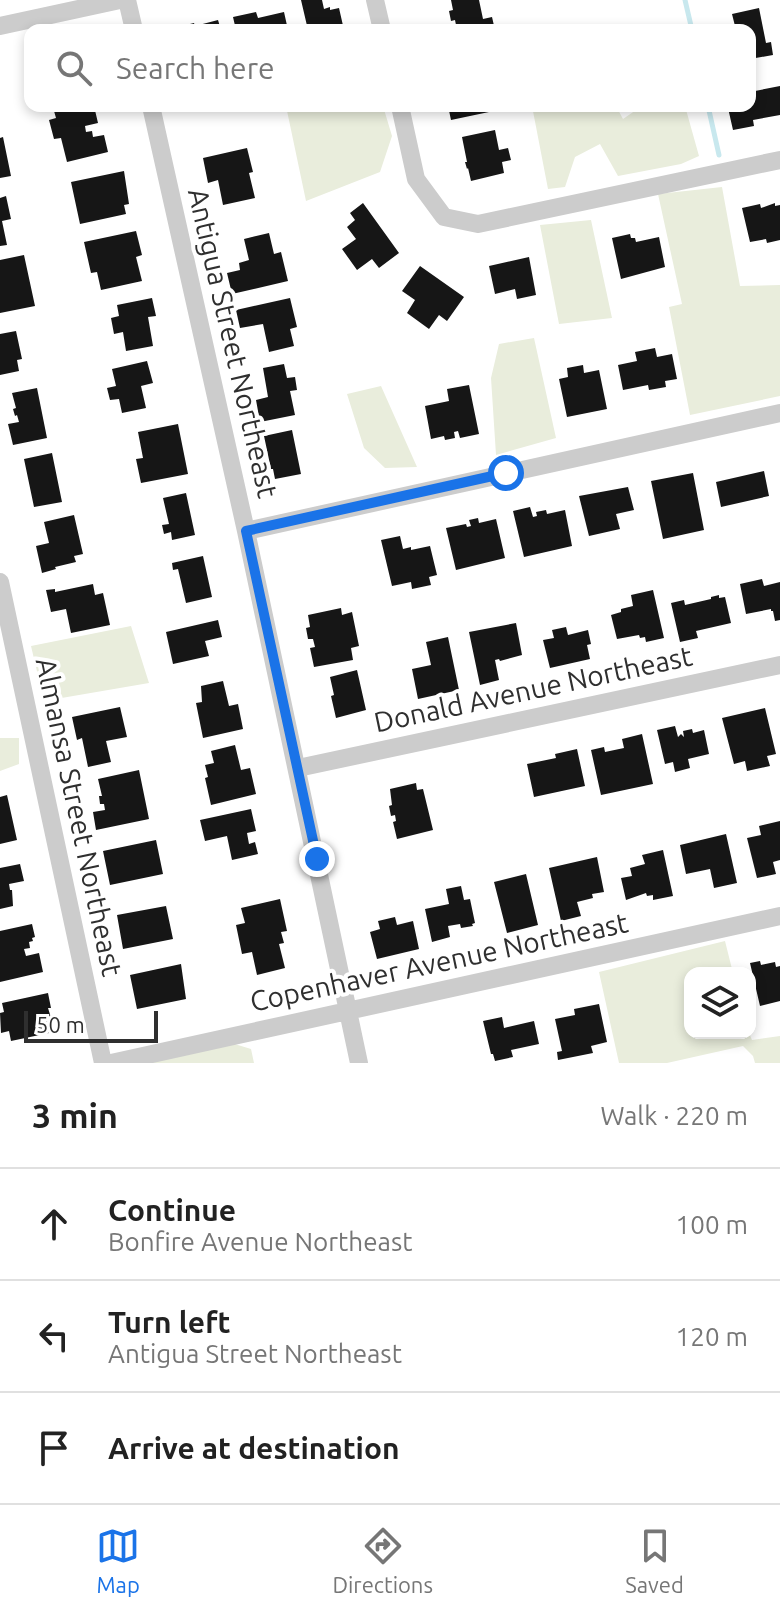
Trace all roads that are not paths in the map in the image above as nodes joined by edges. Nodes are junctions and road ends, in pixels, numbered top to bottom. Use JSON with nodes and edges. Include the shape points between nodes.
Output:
{"nodes":[{"id":1,"x":120,"y":0,"type":"edge"},
{"id":2,"x":127,"y":0,"type":"edge"},
{"id":3,"x":375,"y":0,"type":"edge"},
{"id":4,"x":133,"y":24,"type":"edge"},
{"id":5,"x":381,"y":24,"type":"edge"},
{"id":6,"x":0,"y":26,"type":"edge"},
{"id":7,"x":152,"y":112,"type":"edge"},
{"id":8,"x":401,"y":112,"type":"edge"},
{"id":9,"x":780,"y":160,"type":"edge"},
{"id":10,"x":780,"y":413,"type":"edge"},
{"id":11,"x":246,"y":531,"type":"junction"},
{"id":12,"x":0,"y":582,"type":"edge"},
{"id":13,"x":780,"y":665,"type":"edge"},
{"id":14,"x":298,"y":768,"type":"junction"},
{"id":15,"x":780,"y":916,"type":"edge"},
{"id":16,"x":348,"y":1010,"type":"junction"},
{"id":17,"x":103,"y":1063,"type":"edge"},
{"id":18,"x":111,"y":1063,"type":"edge"},
{"id":19,"x":359,"y":1063,"type":"edge"}],
"edges":[{"from":1,"to":6,"type":"street"},
{"from":2,"to":4,"type":"street"},
{"from":3,"to":5,"type":"street"},
{"from":7,"to":11,"type":"street","name":"Antigua Street Northeast"},
{"from":8,"to":9,"type":"street","via":[[416,179],[444,217],[478,224]]},
{"from":10,"to":11,"type":"street"},
{"from":11,"to":14,"type":"street","name":"Antigua Street Northeast"},
{"from":12,"to":17,"type":"street","name":"Almansa Street Northeast"},
{"from":13,"to":14,"type":"street","name":"Donald Avenue Northeast"},
{"from":14,"to":16,"type":"street","name":"Antigua Street Northeast"},
{"from":15,"to":16,"type":"street","name":"Copenhaver Avenue Northeast"},
{"from":16,"to":18,"type":"street","name":"Copenhaver Avenue Northeast"},
{"from":16,"to":19,"type":"street","name":"Antigua Street Northeast"}]}
